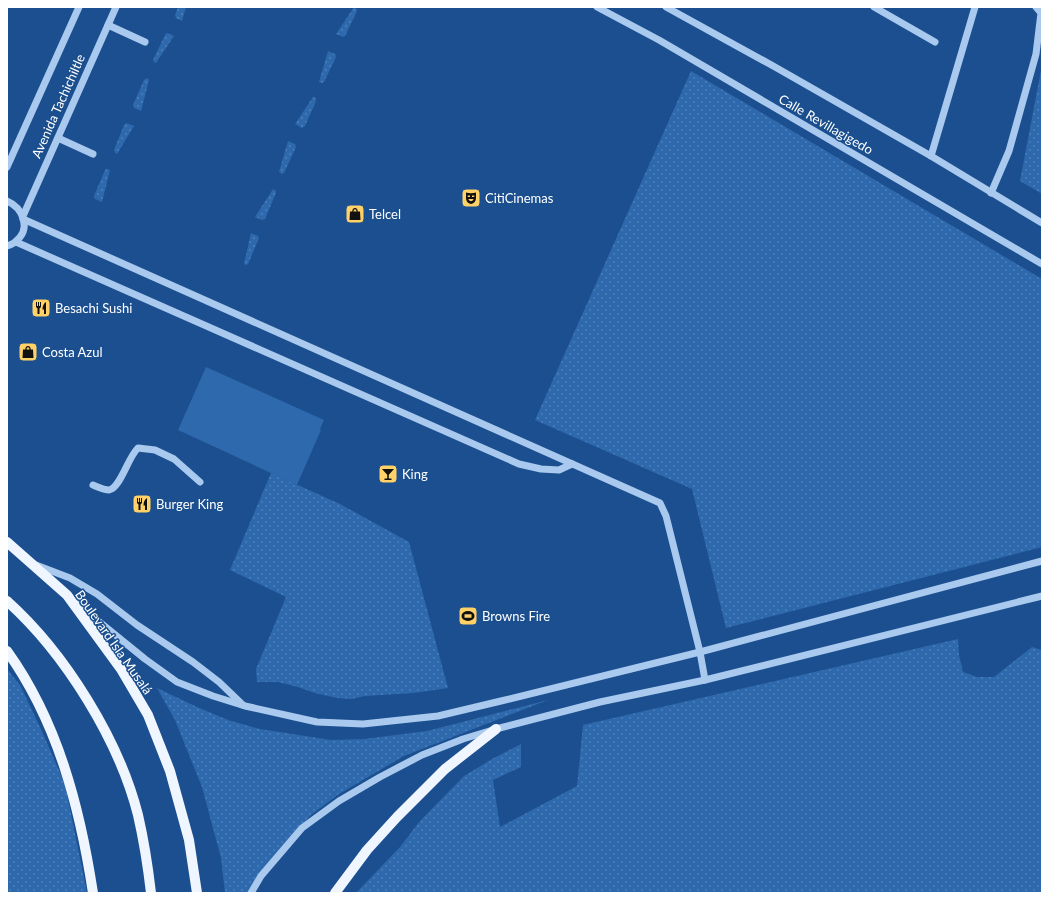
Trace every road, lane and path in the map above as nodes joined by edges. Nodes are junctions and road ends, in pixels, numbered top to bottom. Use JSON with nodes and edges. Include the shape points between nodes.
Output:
{"nodes":[{"id":1,"x":79,"y":7,"type":"edge"},
{"id":2,"x":116,"y":7,"type":"edge"},
{"id":3,"x":597,"y":7,"type":"edge"},
{"id":4,"x":666,"y":7,"type":"edge"},
{"id":5,"x":874,"y":7,"type":"edge"},
{"id":6,"x":975,"y":7,"type":"edge"},
{"id":7,"x":1036,"y":7,"type":"edge"},
{"id":8,"x":108,"y":25,"type":"junction"},
{"id":9,"x":145,"y":42,"type":"dead end"},
{"id":10,"x":935,"y":42,"type":"dead end"},
{"id":11,"x":58,"y":138,"type":"junction"},
{"id":12,"x":93,"y":154,"type":"dead end"},
{"id":13,"x":931,"y":156,"type":"junction"},
{"id":14,"x":7,"y":167,"type":"edge"},
{"id":15,"x":991,"y":193,"type":"junction"},
{"id":16,"x":7,"y":201,"type":"edge"},
{"id":17,"x":23,"y":217,"type":"junction"},
{"id":18,"x":1042,"y":223,"type":"edge"},
{"id":19,"x":16,"y":242,"type":"junction"},
{"id":20,"x":7,"y":246,"type":"edge"},
{"id":21,"x":1042,"y":264,"type":"edge"},
{"id":22,"x":572,"y":464,"type":"junction"},
{"id":23,"x":200,"y":482,"type":"dead end"},
{"id":24,"x":93,"y":485,"type":"dead end"},
{"id":25,"x":7,"y":542,"type":"edge"},
{"id":26,"x":1042,"y":561,"type":"edge"},
{"id":27,"x":31,"y":564,"type":"junction"},
{"id":28,"x":67,"y":595,"type":"junction"},
{"id":29,"x":1042,"y":596,"type":"edge"},
{"id":30,"x":7,"y":601,"type":"edge"},
{"id":31,"x":7,"y":651,"type":"edge"},
{"id":32,"x":700,"y":652,"type":"junction"},
{"id":33,"x":705,"y":680,"type":"junction"},
{"id":34,"x":245,"y":706,"type":"junction"},
{"id":35,"x":496,"y":729,"type":"junction"},
{"id":36,"x":93,"y":893,"type":"edge"},
{"id":37,"x":151,"y":893,"type":"edge"},
{"id":38,"x":198,"y":893,"type":"edge"},
{"id":39,"x":251,"y":893,"type":"edge"},
{"id":40,"x":335,"y":893,"type":"edge"}],
"edges":[{"from":1,"to":14,"type":"street","name":"Avenida Tachichiltle"},
{"from":2,"to":8,"type":"street","name":"Avenida Tachichiltle"},
{"from":3,"to":21,"type":"street","name":"Calle Revillagigedo","via":[[659,40]]},
{"from":4,"to":13,"type":"street","name":"Calle Revillagigedo"},
{"from":5,"to":10,"type":"street"},
{"from":6,"to":13,"type":"street"},
{"from":7,"to":15,"type":"street","via":[[1041,13],[1036,54],[1009,151]]},
{"from":8,"to":9,"type":"street"},
{"from":8,"to":11,"type":"street","name":"Avenida Tachichiltle"},
{"from":11,"to":12,"type":"street"},
{"from":11,"to":17,"type":"street","name":"Avenida Tachichiltle"},
{"from":13,"to":15,"type":"street","name":"Calle Revillagigedo"},
{"from":15,"to":18,"type":"street","name":"Calle Revillagigedo"},
{"from":16,"to":17,"type":"street","via":[[19,209]]},
{"from":17,"to":19,"type":"street","name":"Avenida Tachichiltle","via":[[23,231]]},
{"from":17,"to":22,"type":"street"},
{"from":19,"to":20,"type":"street"},
{"from":19,"to":22,"type":"street","via":[[519,464],[559,470]]},
{"from":22,"to":32,"type":"street","via":[[660,503],[666,516]]},
{"from":23,"to":24,"type":"street","via":[[174,459],[155,450],[138,448],[132,454],[114,488],[105,490]]},
{"from":25,"to":27,"type":"main road","name":"Boulevard Isla Musalá"},
{"from":26,"to":32,"type":"street"},
{"from":27,"to":28,"type":"main road","name":"Boulevard Isla Musalá"},
{"from":27,"to":34,"type":"street","via":[[70,578],[97,594],[137,625],[193,662]]},
{"from":28,"to":34,"type":"street","via":[[145,660],[177,682]]},
{"from":28,"to":38,"type":"main road","name":"Boulevard Isla Musalá","via":[[121,669],[148,715],[172,778],[189,840]]},
{"from":29,"to":33,"type":"street"},
{"from":30,"to":37,"type":"main road","via":[[22,614],[65,665],[94,712],[120,763],[137,815]]},
{"from":31,"to":36,"type":"main road","via":[[31,688],[69,778]]},
{"from":32,"to":33,"type":"street"},
{"from":32,"to":34,"type":"street","via":[[438,716],[363,724],[317,722]]},
{"from":33,"to":35,"type":"street","via":[[600,702]]},
{"from":35,"to":39,"type":"street","via":[[422,755],[339,801],[302,828],[261,876]]},
{"from":35,"to":40,"type":"main road","via":[[445,769],[402,812],[367,850]]}]}
